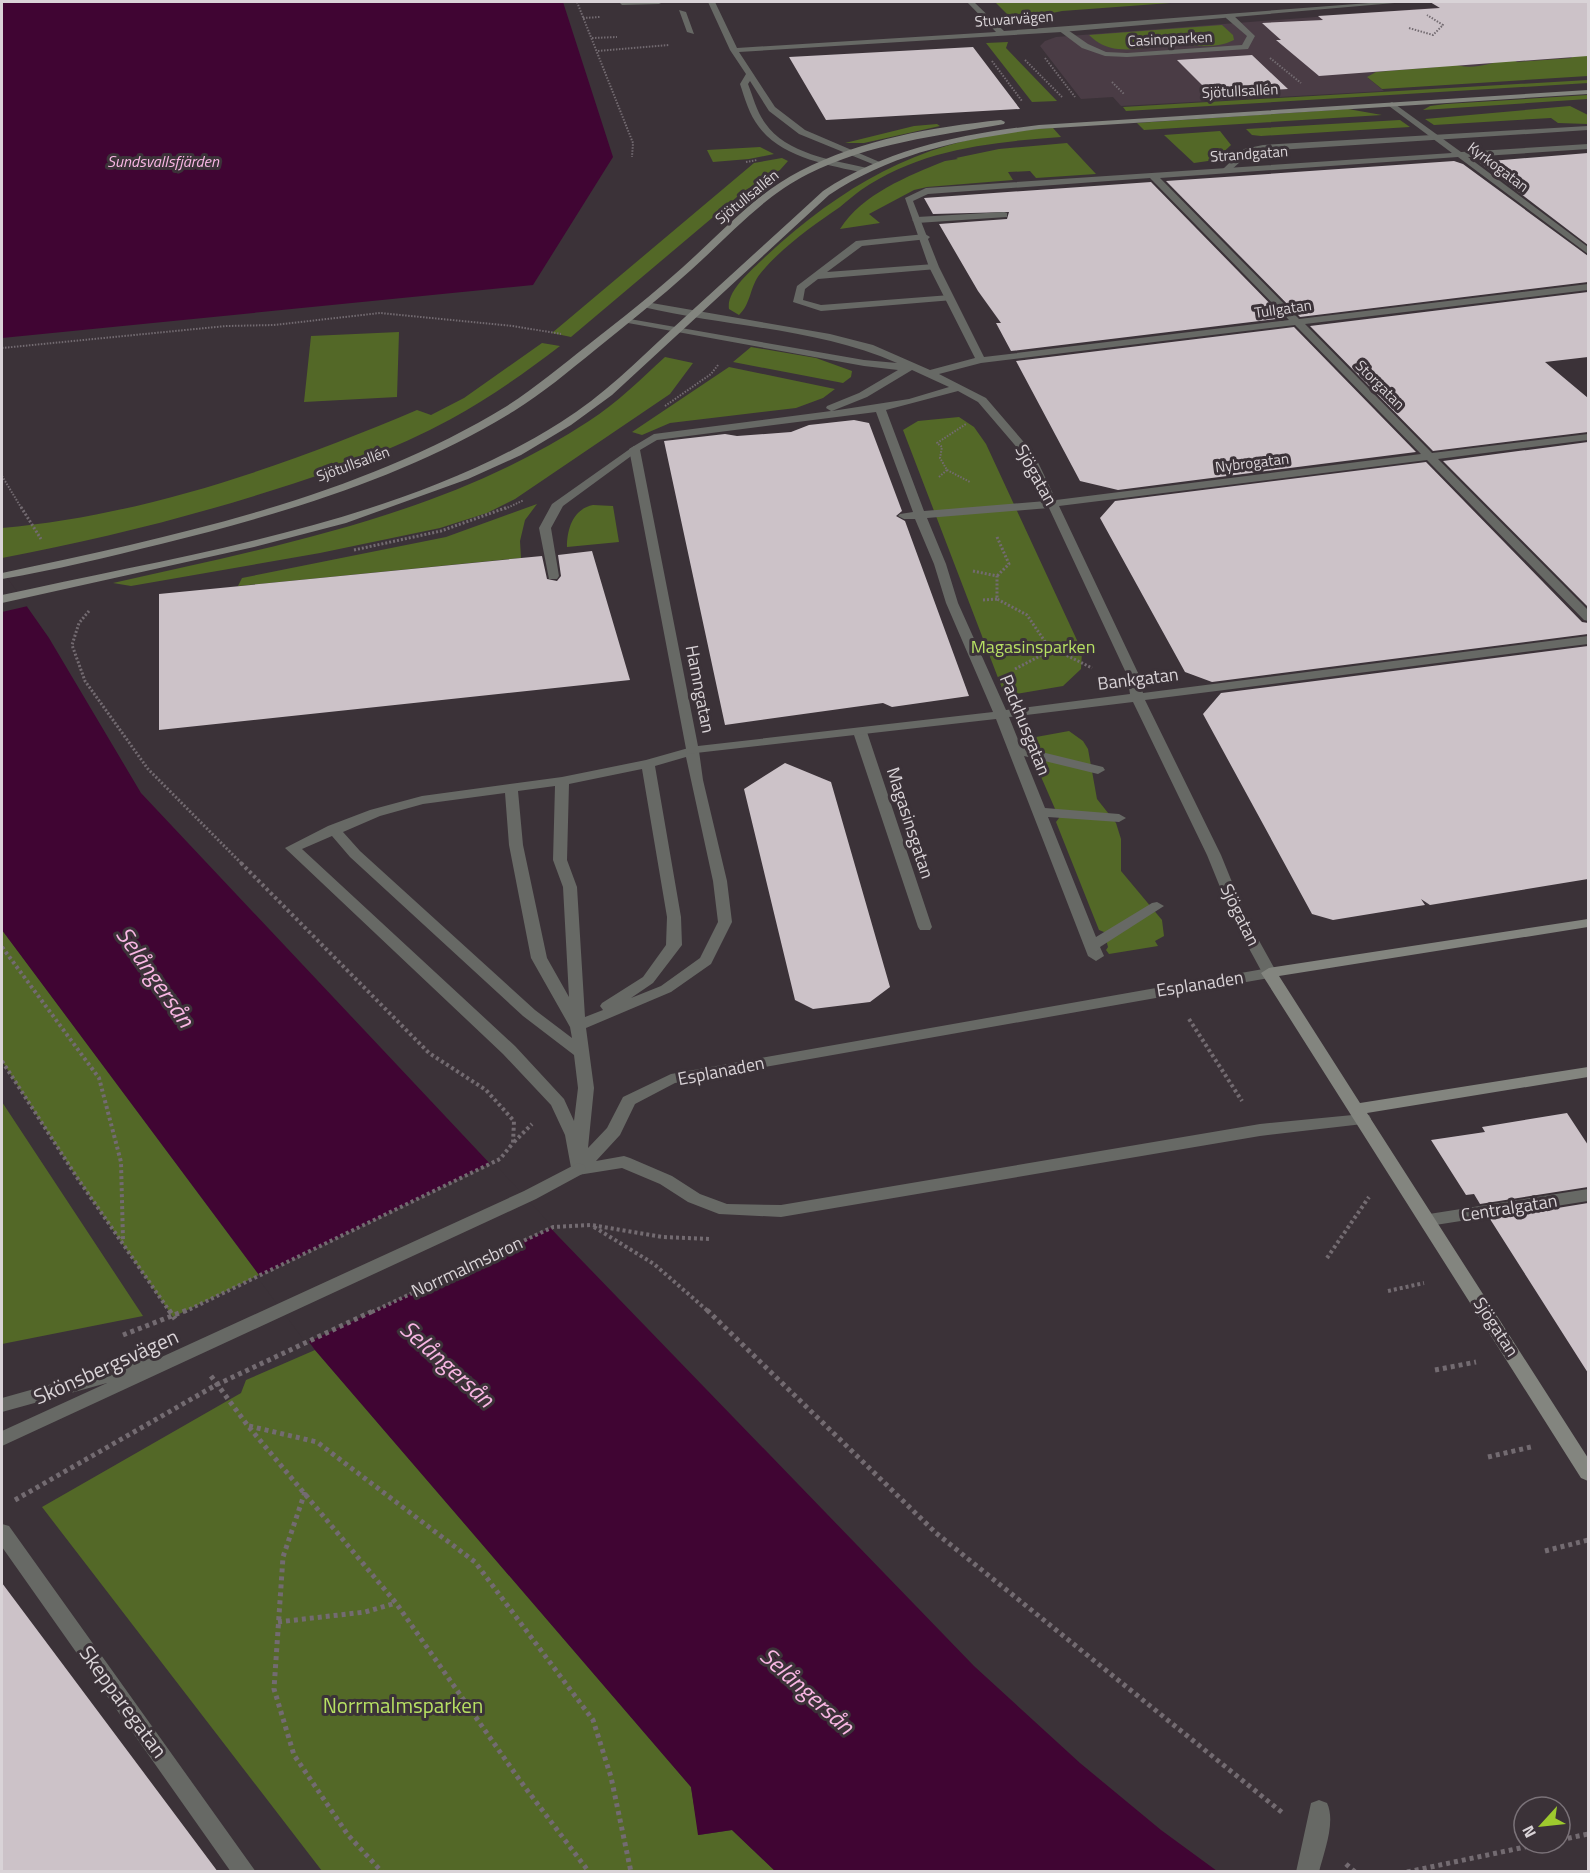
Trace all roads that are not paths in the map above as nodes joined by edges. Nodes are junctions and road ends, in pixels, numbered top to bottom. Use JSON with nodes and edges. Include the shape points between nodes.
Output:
{"nodes":[{"id":1,"x":659,"y":2,"type":"edge"},
{"id":2,"x":711,"y":2,"type":"edge"},
{"id":3,"x":970,"y":2,"type":"edge"},
{"id":4,"x":1273,"y":2,"type":"edge"},
{"id":5,"x":1402,"y":2,"type":"edge"},
{"id":6,"x":622,"y":3,"type":"dead end"},
{"id":7,"x":682,"y":12,"type":"dead end"},
{"id":8,"x":1286,"y":12,"type":"junction"},
{"id":9,"x":1229,"y":16,"type":"junction"},
{"id":10,"x":1062,"y":30,"type":"junction"},
{"id":11,"x":691,"y":32,"type":"dead end"},
{"id":12,"x":1002,"y":34,"type":"junction"},
{"id":13,"x":734,"y":50,"type":"junction"},
{"id":14,"x":750,"y":74,"type":"junction"},
{"id":15,"x":1588,"y":85,"type":"edge"},
{"id":16,"x":1588,"y":92,"type":"edge"},
{"id":17,"x":1392,"y":104,"type":"junction"},
{"id":18,"x":1588,"y":128,"type":"edge"},
{"id":19,"x":1434,"y":136,"type":"junction"},
{"id":20,"x":1588,"y":146,"type":"edge"},
{"id":21,"x":852,"y":154,"type":"junction"},
{"id":22,"x":1459,"y":154,"type":"junction"},
{"id":23,"x":830,"y":162,"type":"junction"},
{"id":24,"x":878,"y":163,"type":"junction"},
{"id":25,"x":1227,"y":169,"type":"junction"},
{"id":26,"x":864,"y":170,"type":"junction"},
{"id":27,"x":1151,"y":174,"type":"junction"},
{"id":28,"x":1004,"y":214,"type":"dead end"},
{"id":29,"x":917,"y":220,"type":"junction"},
{"id":30,"x":925,"y":237,"type":"junction"},
{"id":31,"x":1588,"y":251,"type":"edge"},
{"id":32,"x":934,"y":267,"type":"junction"},
{"id":33,"x":816,"y":276,"type":"junction"},
{"id":34,"x":1588,"y":287,"type":"edge"},
{"id":35,"x":950,"y":298,"type":"junction"},
{"id":36,"x":646,"y":305,"type":"junction"},
{"id":37,"x":693,"y":313,"type":"junction"},
{"id":38,"x":628,"y":320,"type":"junction"},
{"id":39,"x":1295,"y":322,"type":"junction"},
{"id":40,"x":675,"y":330,"type":"junction"},
{"id":41,"x":981,"y":360,"type":"junction"},
{"id":42,"x":910,"y":367,"type":"junction"},
{"id":43,"x":930,"y":374,"type":"junction"},
{"id":44,"x":959,"y":387,"type":"junction"},
{"id":45,"x":880,"y":408,"type":"junction"},
{"id":46,"x":802,"y":417,"type":"junction"},
{"id":47,"x":1588,"y":437,"type":"edge"},
{"id":48,"x":634,"y":449,"type":"junction"},
{"id":49,"x":1430,"y":456,"type":"junction"},
{"id":50,"x":1053,"y":503,"type":"junction"},
{"id":51,"x":920,"y":515,"type":"junction"},
{"id":52,"x":904,"y":516,"type":"dead end"},
{"id":53,"x":3,"y":576,"type":"edge"},
{"id":54,"x":553,"y":576,"type":"dead end"},
{"id":55,"x":2,"y":599,"type":"edge"},
{"id":56,"x":1588,"y":617,"type":"edge"},
{"id":57,"x":1588,"y":640,"type":"edge"},
{"id":58,"x":1137,"y":697,"type":"junction"},
{"id":59,"x":1001,"y":714,"type":"junction"},
{"id":60,"x":860,"y":732,"type":"junction"},
{"id":61,"x":1015,"y":750,"type":"junction"},
{"id":62,"x":692,"y":751,"type":"junction"},
{"id":63,"x":648,"y":764,"type":"junction"},
{"id":64,"x":1098,"y":770,"type":"dead end"},
{"id":65,"x":562,"y":780,"type":"junction"},
{"id":66,"x":511,"y":788,"type":"junction"},
{"id":67,"x":1039,"y":812,"type":"junction"},
{"id":68,"x":1119,"y":819,"type":"dead end"},
{"id":69,"x":333,"y":830,"type":"junction"},
{"id":70,"x":1157,"y":906,"type":"dead end"},
{"id":71,"x":1588,"y":923,"type":"edge"},
{"id":72,"x":925,"y":927,"type":"dead end"},
{"id":73,"x":1269,"y":974,"type":"junction"},
{"id":74,"x":578,"y":1026,"type":"junction"},
{"id":75,"x":581,"y":1053,"type":"junction"},
{"id":76,"x":1588,"y":1072,"type":"edge"},
{"id":77,"x":1360,"y":1114,"type":"junction"},
{"id":78,"x":578,"y":1168,"type":"junction"},
{"id":79,"x":1588,"y":1196,"type":"edge"},
{"id":80,"x":1428,"y":1220,"type":"junction"},
{"id":81,"x":197,"y":1350,"type":"junction"},
{"id":82,"x":2,"y":1405,"type":"edge"},
{"id":83,"x":2,"y":1439,"type":"edge"},
{"id":84,"x":1588,"y":1473,"type":"edge"},
{"id":85,"x":2,"y":1532,"type":"edge"},
{"id":86,"x":1319,"y":1810,"type":"dead end"},
{"id":87,"x":245,"y":1872,"type":"edge"},
{"id":88,"x":1307,"y":1872,"type":"edge"}],
"edges":[{"from":1,"to":6,"type":"street"},
{"from":2,"to":13,"type":"street"},
{"from":3,"to":12,"type":"street"},
{"from":4,"to":8,"type":"street"},
{"from":5,"to":8,"type":"street","name":"Stuvarvägen"},
{"from":7,"to":11,"type":"street"},
{"from":8,"to":9,"type":"street","name":"Stuvarvägen"},
{"from":9,"to":10,"type":"street","name":"Stuvarvägen"},
{"from":9,"to":10,"type":"street","name":"Casinoparken","via":[[1251,36],[1245,47],[1105,54]]},
{"from":10,"to":12,"type":"street","name":"Stuvarvägen"},
{"from":12,"to":13,"type":"street","name":"Stuvarvägen"},
{"from":13,"to":14,"type":"street"},
{"from":14,"to":21,"type":"street","via":[[783,119]]},
{"from":14,"to":23,"type":"street","via":[[744,84],[763,127],[799,151]]},
{"from":15,"to":21,"type":"main road","name":"Sjötullsallén","via":[[975,125]]},
{"from":16,"to":17,"type":"main road","name":"Sjötullsallén"},
{"from":17,"to":19,"type":"street","name":"Kyrkogatan"},
{"from":17,"to":24,"type":"main road","name":"Sjötullsallén","via":[[1039,126],[968,137]]},
{"from":18,"to":19,"type":"street"},
{"from":19,"to":22,"type":"street","name":"Kyrkogatan"},
{"from":19,"to":25,"type":"street","via":[[1263,148],[1247,151]]},
{"from":20,"to":22,"type":"street","name":"Strandgatan"},
{"from":21,"to":23,"type":"main road","name":"Sjötullsallén"},
{"from":21,"to":24,"type":"street"},
{"from":22,"to":25,"type":"street","name":"Strandgatan"},
{"from":22,"to":31,"type":"street","name":"Kyrkogatan"},
{"from":23,"to":26,"type":"street"},
{"from":23,"to":36,"type":"main road","name":"Sjötullsallén","via":[[782,185]]},
{"from":24,"to":26,"type":"main road","name":"Sjötullsallén"},
{"from":25,"to":27,"type":"street","name":"Strandgatan"},
{"from":26,"to":37,"type":"main road","name":"Sjötullsallén","via":[[826,193]]},
{"from":27,"to":29,"type":"street","name":"Strandgatan","via":[[941,190],[908,200]]},
{"from":27,"to":39,"type":"street","name":"Storgatan"},
{"from":28,"to":29,"type":"street"},
{"from":29,"to":30,"type":"street"},
{"from":30,"to":32,"type":"street"},
{"from":30,"to":33,"type":"street","via":[[859,243]]},
{"from":32,"to":33,"type":"street"},
{"from":32,"to":35,"type":"street"},
{"from":33,"to":35,"type":"street","via":[[800,288],[798,302],[821,308]]},
{"from":34,"to":39,"type":"street","name":"Tullgatan"},
{"from":35,"to":41,"type":"street"},
{"from":36,"to":37,"type":"street","name":"Sjögatan"},
{"from":36,"to":38,"type":"main road","name":"Sjötullsallén"},
{"from":37,"to":40,"type":"main road","name":"Sjötullsallén"},
{"from":37,"to":42,"type":"street","name":"Sjögatan","via":[[830,337],[869,347]]},
{"from":38,"to":40,"type":"street","name":"Sjögatan"},
{"from":38,"to":53,"type":"main road","name":"Sjötullsallén","via":[[499,416],[383,470],[132,548]]},
{"from":39,"to":41,"type":"street","name":"Tullgatan"},
{"from":39,"to":49,"type":"street","name":"Storgatan"},
{"from":40,"to":42,"type":"street","name":"Sjögatan","via":[[864,363]]},
{"from":40,"to":55,"type":"main road","name":"Sjötullsallén","via":[[608,393],[567,423],[517,453],[464,477],[342,521]]},
{"from":41,"to":43,"type":"street"},
{"from":42,"to":43,"type":"street","name":"Sjögatan"},
{"from":42,"to":46,"type":"street","via":[[845,403]]},
{"from":43,"to":44,"type":"street","name":"Sjögatan"},
{"from":44,"to":45,"type":"street"},
{"from":44,"to":50,"type":"street","name":"Sjögatan","via":[[982,400],[1030,456]]},
{"from":45,"to":46,"type":"street"},
{"from":45,"to":51,"type":"street","name":"Packhusgatan"},
{"from":46,"to":48,"type":"street","via":[[654,437]]},
{"from":47,"to":49,"type":"street","name":"Nybrogatan"},
{"from":48,"to":54,"type":"street","via":[[558,504],[545,528]]},
{"from":48,"to":62,"type":"street","name":"Hamngatan"},
{"from":49,"to":50,"type":"street","name":"Nybrogatan"},
{"from":49,"to":56,"type":"street","name":"Storgatan"},
{"from":50,"to":51,"type":"street","name":"Nybrogatan"},
{"from":50,"to":58,"type":"street","name":"Sjögatan","via":[[1133,675]]},
{"from":51,"to":52,"type":"street","name":"Nybrogatan"},
{"from":51,"to":59,"type":"street","name":"Packhusgatan","via":[[952,603]]},
{"from":57,"to":58,"type":"street","name":"Bankgatan"},
{"from":58,"to":59,"type":"street","name":"Bankgatan"},
{"from":58,"to":73,"type":"street","name":"Sjögatan"},
{"from":59,"to":60,"type":"street","name":"Bankgatan"},
{"from":59,"to":61,"type":"street","name":"Packhusgatan"},
{"from":60,"to":62,"type":"street","name":"Bankgatan"},
{"from":60,"to":72,"type":"street","name":"Magasinsgatan"},
{"from":61,"to":64,"type":"street"},
{"from":61,"to":67,"type":"street","name":"Packhusgatan"},
{"from":62,"to":63,"type":"street","name":"Bankgatan"},
{"from":62,"to":74,"type":"street","name":"Hamngatan","via":[[725,922],[706,962],[666,989]]},
{"from":63,"to":65,"type":"street","name":"Bankgatan"},
{"from":63,"to":74,"type":"street","via":[[674,917],[674,945],[648,980]]},
{"from":65,"to":66,"type":"street","name":"Bankgatan"},
{"from":65,"to":74,"type":"street","via":[[560,860],[570,887]]},
{"from":66,"to":69,"type":"street","name":"Bankgatan","via":[[422,800]]},
{"from":66,"to":74,"type":"street","via":[[516,845],[539,958]]},
{"from":67,"to":68,"type":"street"},
{"from":67,"to":70,"type":"street","name":"Packhusgatan","via":[[1094,950]]},
{"from":69,"to":75,"type":"street","via":[[529,1013]]},
{"from":69,"to":78,"type":"street","name":"Bankgatan","via":[[292,848],[509,1050],[558,1103],[573,1135]]},
{"from":71,"to":73,"type":"main road","name":"Esplanaden"},
{"from":73,"to":77,"type":"main road","name":"Sjögatan"},
{"from":73,"to":78,"type":"street","name":"Esplanaden","via":[[671,1080],[630,1101],[614,1131]]},
{"from":74,"to":75,"type":"street"},
{"from":75,"to":78,"type":"street","via":[[586,1088]]},
{"from":76,"to":77,"type":"main road"},
{"from":77,"to":78,"type":"street","via":[[781,1211],[725,1210],[624,1162]]},
{"from":77,"to":80,"type":"main road","name":"Sjögatan"},
{"from":78,"to":81,"type":"street","name":"Skönsbergsvägen","via":[[525,1197]]},
{"from":79,"to":80,"type":"street","name":"Centralgatan"},
{"from":80,"to":84,"type":"main road","name":"Sjögatan"},
{"from":81,"to":82,"type":"street","name":"Skönsbergsvägen"},
{"from":81,"to":83,"type":"street","name":"Skönsbergsvägen"},
{"from":85,"to":87,"type":"street","name":"Skepparegatan"},
{"from":86,"to":88,"type":"street"}]}
